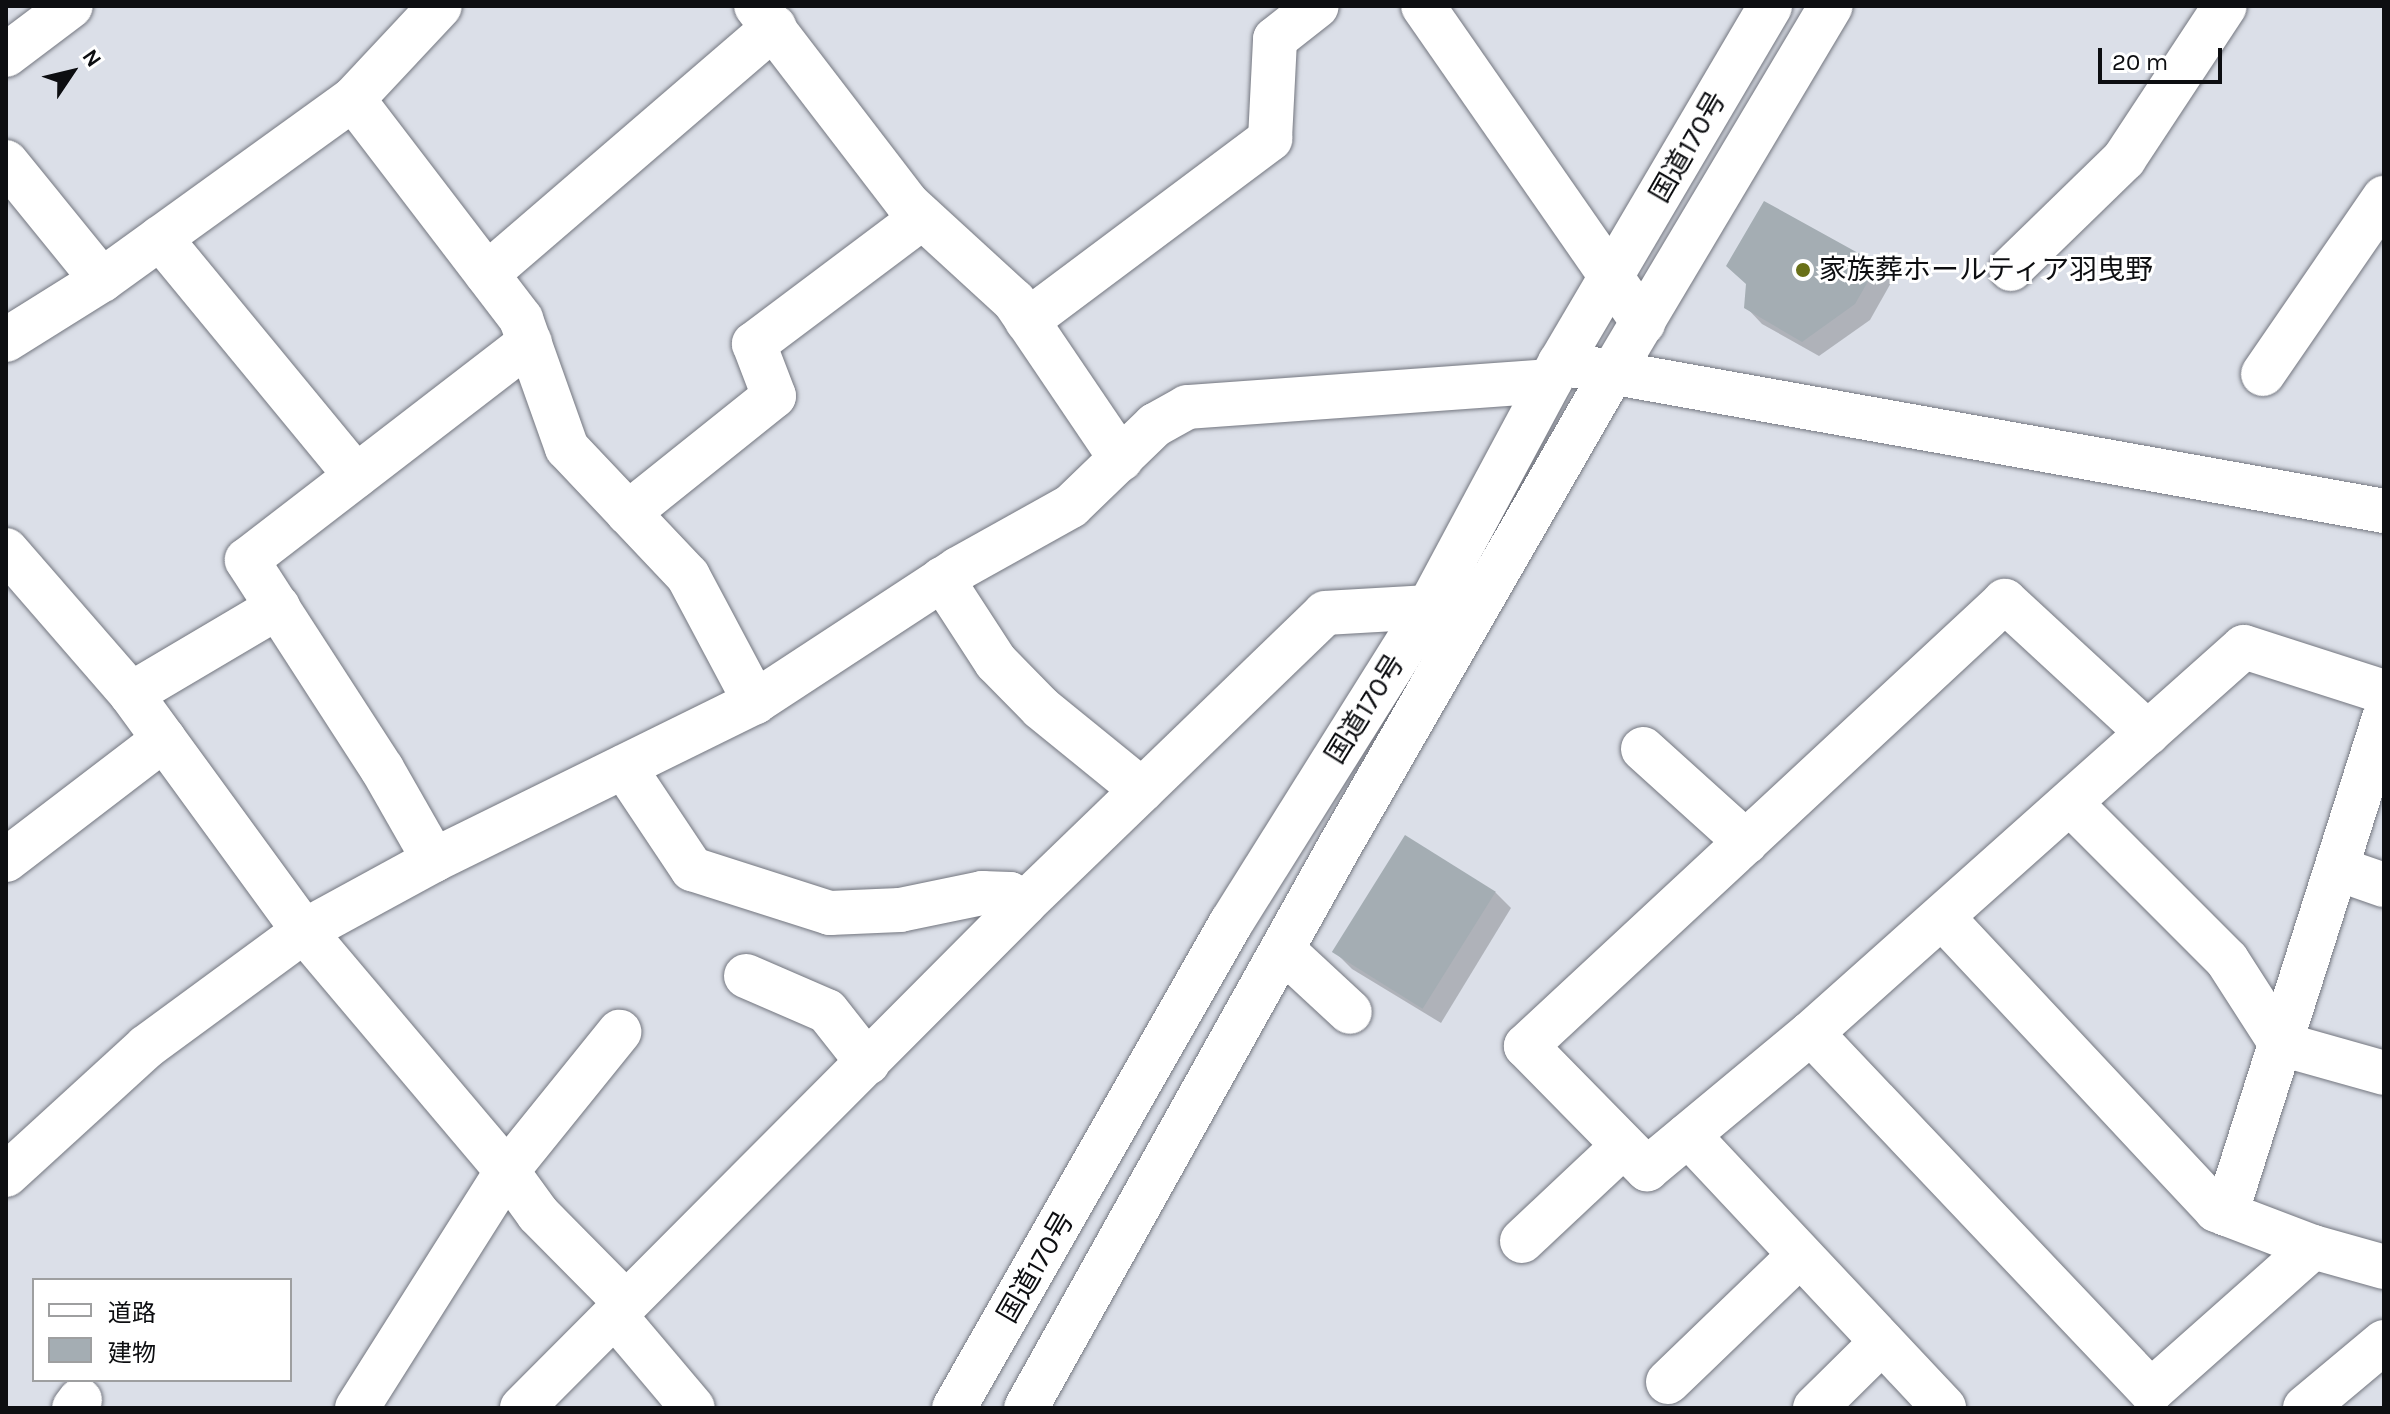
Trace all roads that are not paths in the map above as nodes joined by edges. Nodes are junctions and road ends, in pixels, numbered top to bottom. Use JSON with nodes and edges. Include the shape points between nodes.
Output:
{"nodes":[{"id":1,"x":71,"y":6,"type":"edge"},
{"id":2,"x":440,"y":6,"type":"edge"},
{"id":3,"x":1317,"y":6,"type":"edge"},
{"id":4,"x":1423,"y":6,"type":"edge"},
{"id":5,"x":1770,"y":6,"type":"edge"},
{"id":6,"x":1831,"y":6,"type":"edge"},
{"id":7,"x":2225,"y":6,"type":"edge"},
{"id":8,"x":765,"y":16,"type":"edge"},
{"id":9,"x":6,"y":55,"type":"edge"},
{"id":10,"x":353,"y":99,"type":"junction"},
{"id":11,"x":6,"y":162,"type":"edge"},
{"id":12,"x":2384,"y":198,"type":"edge"},
{"id":13,"x":922,"y":218,"type":"junction"},
{"id":14,"x":160,"y":238,"type":"junction"},
{"id":15,"x":2011,"y":269,"type":"dead end"},
{"id":16,"x":487,"y":274,"type":"junction"},
{"id":17,"x":1611,"y":279,"type":"junction"},
{"id":18,"x":102,"y":280,"type":"junction"},
{"id":19,"x":1027,"y":321,"type":"junction"},
{"id":20,"x":1643,"y":323,"type":"junction"},
{"id":21,"x":6,"y":340,"type":"edge"},
{"id":22,"x":530,"y":342,"type":"junction"},
{"id":23,"x":1555,"y":372,"type":"junction"},
{"id":24,"x":1612,"y":373,"type":"junction"},
{"id":25,"x":2263,"y":374,"type":"dead end"},
{"id":26,"x":1121,"y":459,"type":"junction"},
{"id":27,"x":356,"y":476,"type":"junction"},
{"id":28,"x":2384,"y":511,"type":"edge"},
{"id":29,"x":628,"y":513,"type":"junction"},
{"id":30,"x":6,"y":550,"type":"edge"},
{"id":31,"x":942,"y":579,"type":"junction"},
{"id":32,"x":278,"y":607,"type":"junction"},
{"id":33,"x":1429,"y":607,"type":"junction"},
{"id":34,"x":2384,"y":692,"type":"edge"},
{"id":35,"x":131,"y":694,"type":"junction"},
{"id":36,"x":755,"y":702,"type":"junction"},
{"id":37,"x":2384,"y":718,"type":"edge"},
{"id":38,"x":2148,"y":733,"type":"junction"},
{"id":39,"x":164,"y":739,"type":"junction"},
{"id":40,"x":1643,"y":749,"type":"dead end"},
{"id":41,"x":624,"y":767,"type":"junction"},
{"id":42,"x":1142,"y":790,"type":"junction"},
{"id":43,"x":2070,"y":803,"type":"junction"},
{"id":44,"x":1746,"y":842,"type":"junction"},
{"id":45,"x":6,"y":860,"type":"edge"},
{"id":46,"x":434,"y":860,"type":"junction"},
{"id":47,"x":2338,"y":869,"type":"junction"},
{"id":48,"x":2384,"y":885,"type":"edge"},
{"id":49,"x":1025,"y":903,"type":"junction"},
{"id":50,"x":1943,"y":918,"type":"junction"},
{"id":51,"x":304,"y":931,"type":"junction"},
{"id":52,"x":1283,"y":950,"type":"junction"},
{"id":53,"x":746,"y":976,"type":"dead end"},
{"id":54,"x":1350,"y":1012,"type":"dead end"},
{"id":55,"x":619,"y":1032,"type":"dead end"},
{"id":56,"x":1811,"y":1033,"type":"junction"},
{"id":57,"x":2281,"y":1044,"type":"junction"},
{"id":58,"x":868,"y":1063,"type":"junction"},
{"id":59,"x":2384,"y":1073,"type":"edge"},
{"id":60,"x":1688,"y":1135,"type":"junction"},
{"id":61,"x":1623,"y":1146,"type":"junction"},
{"id":62,"x":507,"y":1171,"type":"junction"},
{"id":63,"x":6,"y":1175,"type":"edge"},
{"id":64,"x":2226,"y":1214,"type":"junction"},
{"id":65,"x":1522,"y":1241,"type":"dead end"},
{"id":66,"x":2313,"y":1247,"type":"junction"},
{"id":67,"x":1800,"y":1255,"type":"junction"},
{"id":68,"x":2384,"y":1267,"type":"edge"},
{"id":69,"x":621,"y":1310,"type":"junction"},
{"id":70,"x":1882,"y":1342,"type":"junction"},
{"id":71,"x":2384,"y":1342,"type":"edge"},
{"id":72,"x":1668,"y":1382,"type":"dead end"},
{"id":73,"x":357,"y":1408,"type":"edge"},
{"id":74,"x":522,"y":1408,"type":"edge"},
{"id":75,"x":693,"y":1408,"type":"edge"},
{"id":76,"x":954,"y":1408,"type":"edge"},
{"id":77,"x":1026,"y":1408,"type":"edge"},
{"id":78,"x":1815,"y":1408,"type":"edge"},
{"id":79,"x":1944,"y":1408,"type":"edge"},
{"id":80,"x":2305,"y":1408,"type":"edge"}],
"edges":[{"from":1,"to":9,"type":"main road"},
{"from":2,"to":10,"type":"main road"},
{"from":3,"to":19,"type":"main road","via":[[1275,39],[1270,139]]},
{"from":4,"to":17,"type":"main road"},
{"from":5,"to":17,"type":"main road","name":"国道170号"},
{"from":6,"to":20,"type":"main road","name":"国道170号"},
{"from":7,"to":15,"type":"main road","via":[[2124,159]]},
{"from":8,"to":13,"type":"main road"},
{"from":8,"to":16,"type":"main road"},
{"from":10,"to":14,"type":"main road"},
{"from":10,"to":16,"type":"main road"},
{"from":11,"to":18,"type":"main road"},
{"from":12,"to":25,"type":"main road"},
{"from":13,"to":19,"type":"main road","via":[[1014,301]]},
{"from":13,"to":29,"type":"main road","via":[[754,344],[774,396]]},
{"from":14,"to":18,"type":"main road"},
{"from":14,"to":27,"type":"main road"},
{"from":16,"to":22,"type":"main road","via":[[521,319]]},
{"from":17,"to":20,"type":"main road"},
{"from":17,"to":23,"type":"main road","name":"国道170号"},
{"from":18,"to":21,"type":"main road"},
{"from":19,"to":26,"type":"main road"},
{"from":20,"to":24,"type":"main road","name":"国道170号"},
{"from":22,"to":27,"type":"main road"},
{"from":22,"to":29,"type":"main road","via":[[567,448]]},
{"from":23,"to":24,"type":"main road"},
{"from":23,"to":26,"type":"main road","via":[[1187,407],[1155,425]]},
{"from":23,"to":33,"type":"main road","name":"国道170号"},
{"from":24,"to":28,"type":"main road"},
{"from":24,"to":52,"type":"main road","name":"国道170号"},
{"from":26,"to":31,"type":"main road","via":[[1071,506]]},
{"from":27,"to":32,"type":"main road","via":[[247,560]]},
{"from":29,"to":36,"type":"main road","via":[[688,576]]},
{"from":30,"to":35,"type":"main road"},
{"from":31,"to":36,"type":"main road"},
{"from":31,"to":42,"type":"main road","via":[[996,662],[1041,708]]},
{"from":32,"to":35,"type":"main road"},
{"from":32,"to":46,"type":"main road"},
{"from":33,"to":42,"type":"main road","via":[[1325,613]]},
{"from":33,"to":76,"type":"main road","name":"国道170号","via":[[1231,923]]},
{"from":34,"to":38,"type":"main road","via":[[2244,647]]},
{"from":35,"to":39,"type":"main road"},
{"from":36,"to":41,"type":"main road"},
{"from":37,"to":47,"type":"main road"},
{"from":38,"to":43,"type":"main road"},
{"from":38,"to":44,"type":"main road","via":[[2005,601]]},
{"from":39,"to":45,"type":"main road"},
{"from":39,"to":51,"type":"main road"},
{"from":40,"to":44,"type":"main road"},
{"from":41,"to":46,"type":"main road"},
{"from":41,"to":49,"type":"main road","via":[[692,869],[830,913],[900,910],[982,893],[1010,894]]},
{"from":42,"to":49,"type":"main road"},
{"from":43,"to":50,"type":"main road"},
{"from":43,"to":57,"type":"main road","via":[[2227,960]]},
{"from":44,"to":61,"type":"main road","via":[[1526,1046]]},
{"from":46,"to":51,"type":"main road"},
{"from":47,"to":48,"type":"main road"},
{"from":47,"to":57,"type":"main road"},
{"from":49,"to":58,"type":"main road"},
{"from":50,"to":56,"type":"main road"},
{"from":50,"to":64,"type":"main road","via":[[2216,1210]]},
{"from":51,"to":62,"type":"main road"},
{"from":51,"to":63,"type":"main road","via":[[146,1047]]},
{"from":52,"to":54,"type":"main road"},
{"from":52,"to":77,"type":"main road","name":"国道170号"},
{"from":53,"to":58,"type":"main road","via":[[827,1011]]},
{"from":55,"to":62,"type":"main road"},
{"from":56,"to":60,"type":"main road"},
{"from":56,"to":66,"type":"main road","via":[[2151,1391]]},
{"from":57,"to":59,"type":"main road"},
{"from":57,"to":64,"type":"main road"},
{"from":58,"to":69,"type":"main road"},
{"from":60,"to":61,"type":"main road","via":[[1647,1169]]},
{"from":60,"to":67,"type":"main road"},
{"from":61,"to":65,"type":"main road"},
{"from":62,"to":69,"type":"main road"},
{"from":62,"to":73,"type":"main road"},
{"from":64,"to":66,"type":"main road"},
{"from":66,"to":68,"type":"main road"},
{"from":67,"to":70,"type":"main road"},
{"from":67,"to":72,"type":"main road"},
{"from":69,"to":74,"type":"main road"},
{"from":69,"to":75,"type":"main road"},
{"from":70,"to":78,"type":"main road"},
{"from":70,"to":79,"type":"main road"},
{"from":71,"to":80,"type":"main road"}]}
